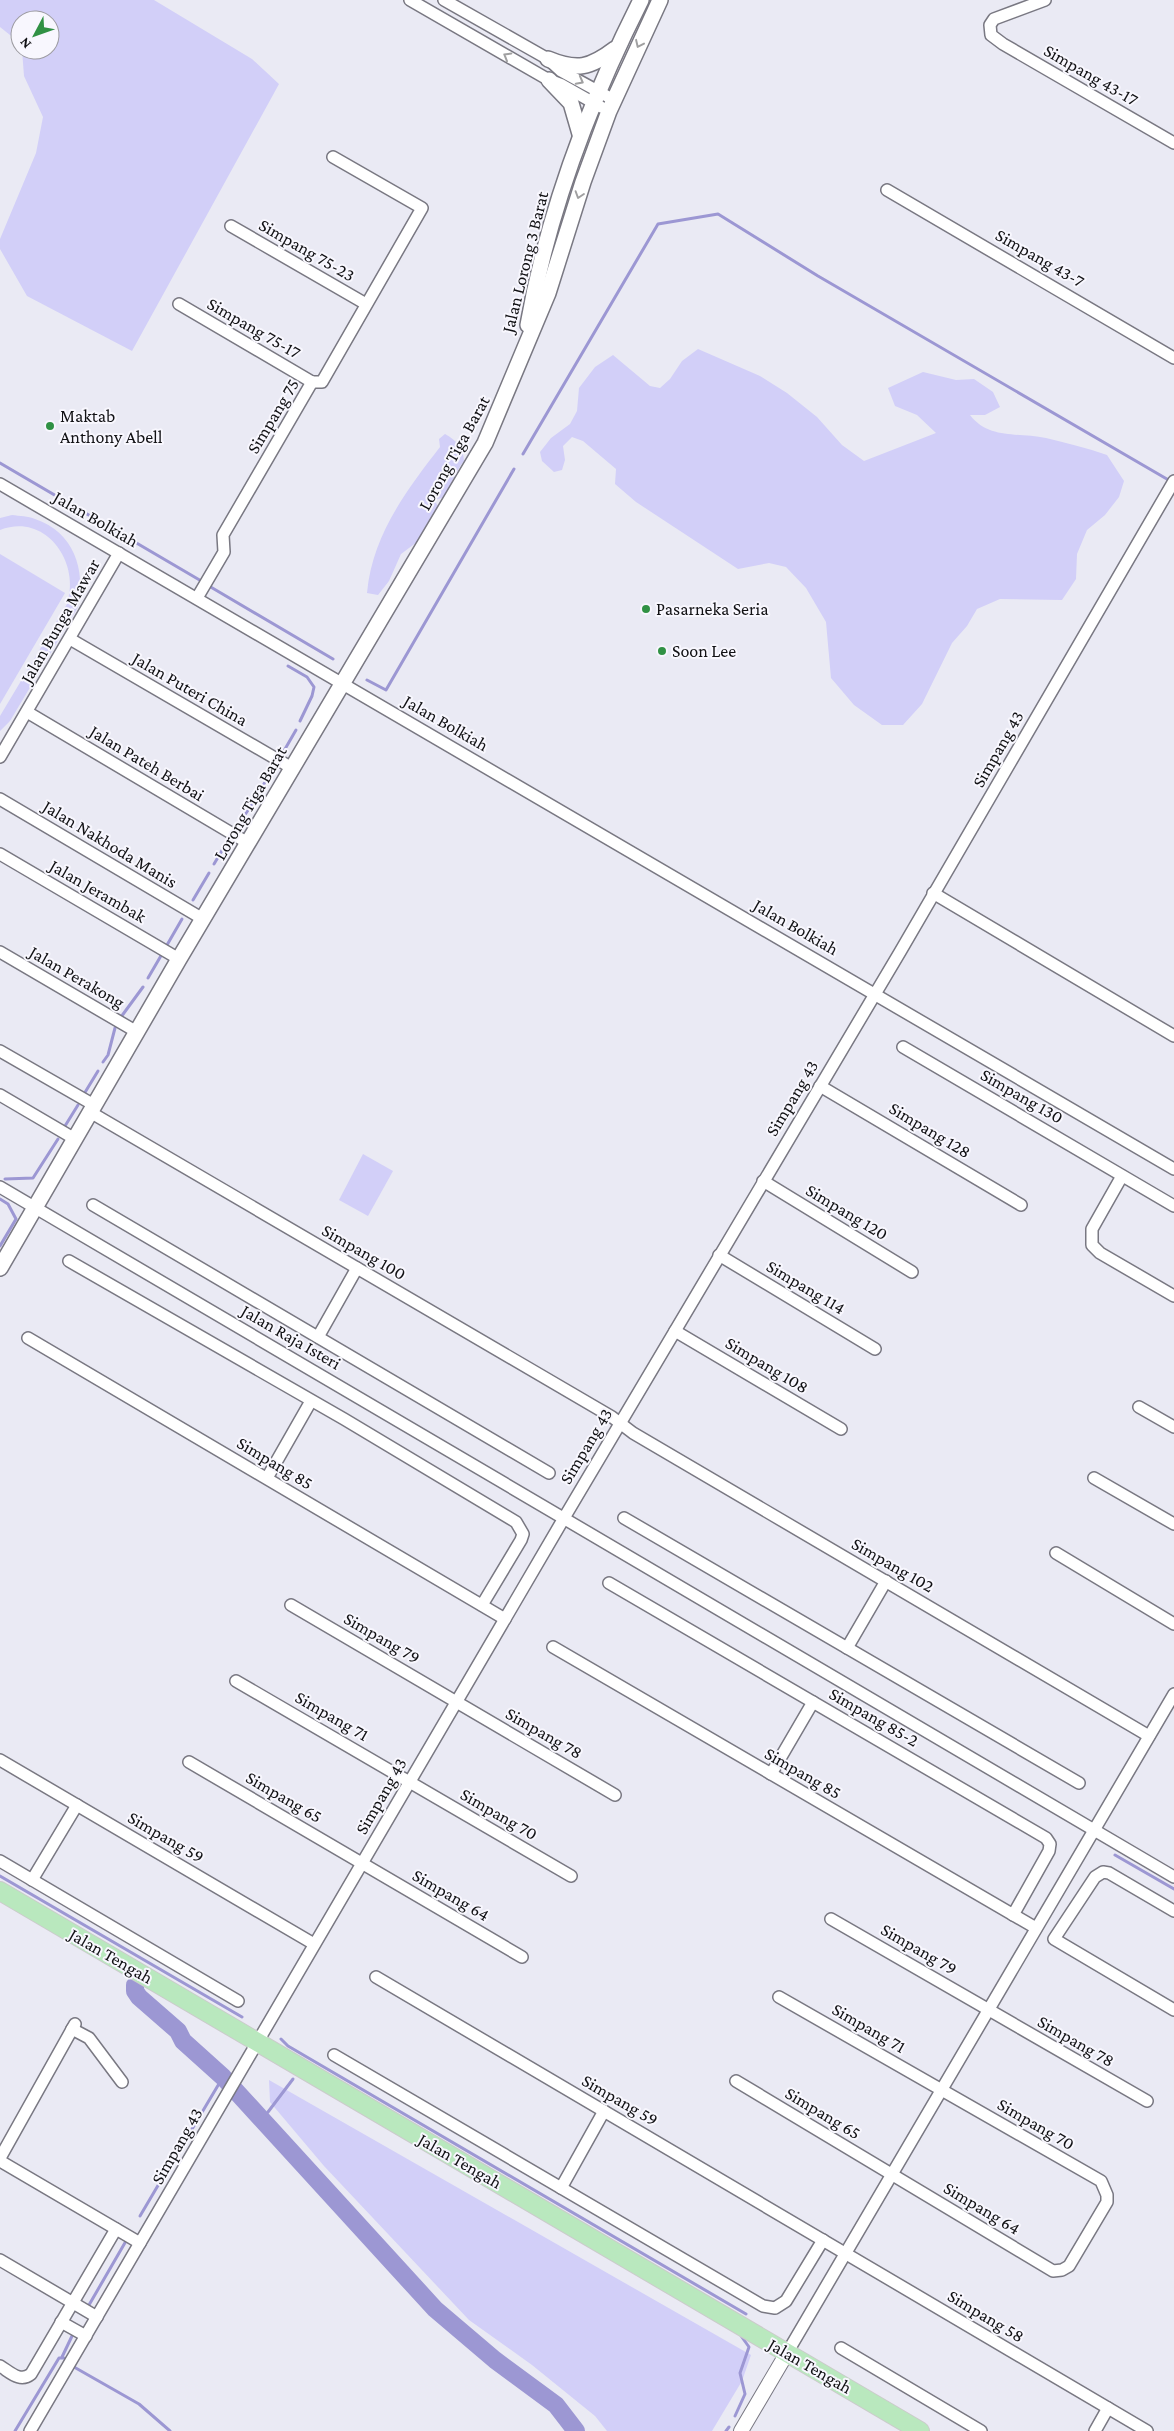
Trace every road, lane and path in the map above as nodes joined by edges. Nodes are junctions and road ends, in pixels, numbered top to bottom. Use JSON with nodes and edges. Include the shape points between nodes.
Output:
{"nodes":[{"id":1,"x":410,"y":0,"type":"edge"},
{"id":2,"x":444,"y":0,"type":"edge"},
{"id":3,"x":640,"y":0,"type":"edge"},
{"id":4,"x":660,"y":0,"type":"edge"},
{"id":5,"x":1045,"y":0,"type":"edge"},
{"id":6,"x":617,"y":48,"type":"junction"},
{"id":7,"x":548,"y":60,"type":"junction"},
{"id":8,"x":549,"y":80,"type":"junction"},
{"id":9,"x":595,"y":96,"type":"junction"},
{"id":10,"x":612,"y":106,"type":"junction"},
{"id":11,"x":580,"y":134,"type":"junction"},
{"id":12,"x":1174,"y":144,"type":"edge"},
{"id":13,"x":333,"y":157,"type":"dead end"},
{"id":14,"x":887,"y":190,"type":"dead end"},
{"id":15,"x":231,"y":226,"type":"dead end"},
{"id":16,"x":179,"y":304,"type":"dead end"},
{"id":17,"x":366,"y":304,"type":"junction"},
{"id":18,"x":523,"y":352,"type":"junction"},
{"id":19,"x":1174,"y":358,"type":"edge"},
{"id":20,"x":312,"y":382,"type":"junction"},
{"id":21,"x":1174,"y":481,"type":"edge"},
{"id":22,"x":0,"y":484,"type":"edge"},
{"id":23,"x":119,"y":553,"type":"junction"},
{"id":24,"x":199,"y":594,"type":"junction"},
{"id":25,"x":70,"y":639,"type":"junction"},
{"id":26,"x":342,"y":683,"type":"junction"},
{"id":27,"x":27,"y":712,"type":"junction"},
{"id":28,"x":0,"y":757,"type":"edge"},
{"id":29,"x":292,"y":768,"type":"junction"},
{"id":30,"x":0,"y":799,"type":"edge"},
{"id":31,"x":248,"y":843,"type":"junction"},
{"id":32,"x":0,"y":854,"type":"edge"},
{"id":33,"x":934,"y":893,"type":"junction"},
{"id":34,"x":203,"y":919,"type":"junction"},
{"id":35,"x":0,"y":952,"type":"edge"},
{"id":36,"x":179,"y":959,"type":"junction"},
{"id":37,"x":875,"y":993,"type":"junction"},
{"id":38,"x":137,"y":1032,"type":"junction"},
{"id":39,"x":1174,"y":1036,"type":"edge"},
{"id":40,"x":903,"y":1047,"type":"dead end"},
{"id":41,"x":0,"y":1051,"type":"edge"},
{"id":42,"x":820,"y":1086,"type":"junction"},
{"id":43,"x":0,"y":1095,"type":"edge"},
{"id":44,"x":92,"y":1109,"type":"junction"},
{"id":45,"x":75,"y":1139,"type":"junction"},
{"id":46,"x":1174,"y":1169,"type":"edge"},
{"id":47,"x":1122,"y":1176,"type":"junction"},
{"id":48,"x":763,"y":1181,"type":"junction"},
{"id":49,"x":0,"y":1187,"type":"edge"},
{"id":50,"x":93,"y":1205,"type":"dead end"},
{"id":51,"x":1021,"y":1205,"type":"dead end"},
{"id":52,"x":1174,"y":1206,"type":"edge"},
{"id":53,"x":36,"y":1208,"type":"junction"},
{"id":54,"x":720,"y":1255,"type":"junction"},
{"id":55,"x":69,"y":1261,"type":"dead end"},
{"id":56,"x":0,"y":1268,"type":"edge"},
{"id":57,"x":357,"y":1268,"type":"junction"},
{"id":58,"x":912,"y":1272,"type":"dead end"},
{"id":59,"x":1174,"y":1296,"type":"edge"},
{"id":60,"x":674,"y":1331,"type":"junction"},
{"id":61,"x":318,"y":1337,"type":"junction"},
{"id":62,"x":28,"y":1338,"type":"dead end"},
{"id":63,"x":875,"y":1349,"type":"dead end"},
{"id":64,"x":311,"y":1401,"type":"junction"},
{"id":65,"x":1139,"y":1407,"type":"dead end"},
{"id":66,"x":620,"y":1423,"type":"junction"},
{"id":67,"x":1174,"y":1427,"type":"edge"},
{"id":68,"x":841,"y":1429,"type":"dead end"},
{"id":69,"x":549,"y":1473,"type":"dead end"},
{"id":70,"x":267,"y":1478,"type":"junction"},
{"id":71,"x":1094,"y":1478,"type":"dead end"},
{"id":72,"x":564,"y":1518,"type":"junction"},
{"id":73,"x":624,"y":1518,"type":"dead end"},
{"id":74,"x":1174,"y":1524,"type":"edge"},
{"id":75,"x":1056,"y":1553,"type":"dead end"},
{"id":76,"x":886,"y":1581,"type":"junction"},
{"id":77,"x":609,"y":1583,"type":"dead end"},
{"id":78,"x":291,"y":1605,"type":"dead end"},
{"id":79,"x":482,"y":1606,"type":"junction"},
{"id":80,"x":505,"y":1619,"type":"junction"},
{"id":81,"x":1174,"y":1624,"type":"edge"},
{"id":82,"x":553,"y":1647,"type":"dead end"},
{"id":83,"x":847,"y":1648,"type":"junction"},
{"id":84,"x":236,"y":1681,"type":"dead end"},
{"id":85,"x":1174,"y":1694,"type":"edge"},
{"id":86,"x":456,"y":1702,"type":"junction"},
{"id":87,"x":813,"y":1702,"type":"junction"},
{"id":88,"x":1149,"y":1736,"type":"junction"},
{"id":89,"x":0,"y":1760,"type":"edge"},
{"id":90,"x":189,"y":1762,"type":"dead end"},
{"id":91,"x":771,"y":1774,"type":"junction"},
{"id":92,"x":410,"y":1782,"type":"junction"},
{"id":93,"x":1079,"y":1783,"type":"dead end"},
{"id":94,"x":615,"y":1795,"type":"dead end"},
{"id":95,"x":76,"y":1805,"type":"junction"},
{"id":96,"x":1094,"y":1830,"type":"junction"},
{"id":97,"x":0,"y":1861,"type":"edge"},
{"id":98,"x":362,"y":1863,"type":"junction"},
{"id":99,"x":572,"y":1876,"type":"dead end"},
{"id":100,"x":1174,"y":1877,"type":"edge"},
{"id":101,"x":32,"y":1880,"type":"junction"},
{"id":102,"x":0,"y":1891,"type":"edge"},
{"id":103,"x":1174,"y":1911,"type":"edge"},
{"id":104,"x":1013,"y":1915,"type":"junction"},
{"id":105,"x":831,"y":1919,"type":"dead end"},
{"id":106,"x":1036,"y":1928,"type":"junction"},
{"id":107,"x":314,"y":1944,"type":"junction"},
{"id":108,"x":522,"y":1957,"type":"dead end"},
{"id":109,"x":376,"y":1977,"type":"dead end"},
{"id":110,"x":779,"y":1997,"type":"dead end"},
{"id":111,"x":238,"y":2001,"type":"dead end"},
{"id":112,"x":988,"y":2010,"type":"junction"},
{"id":113,"x":1174,"y":2010,"type":"edge"},
{"id":114,"x":257,"y":2042,"type":"junction"},
{"id":115,"x":334,"y":2055,"type":"dead end"},
{"id":116,"x":736,"y":2081,"type":"dead end"},
{"id":117,"x":122,"y":2082,"type":"dead end"},
{"id":118,"x":942,"y":2090,"type":"junction"},
{"id":119,"x":1147,"y":2102,"type":"dead end"},
{"id":120,"x":604,"y":2111,"type":"junction"},
{"id":121,"x":0,"y":2160,"type":"edge"},
{"id":122,"x":892,"y":2174,"type":"junction"},
{"id":123,"x":561,"y":2188,"type":"junction"},
{"id":124,"x":116,"y":2228,"type":"junction"},
{"id":125,"x":822,"y":2240,"type":"junction"},
{"id":126,"x":140,"y":2243,"type":"junction"},
{"id":127,"x":846,"y":2254,"type":"junction"},
{"id":128,"x":0,"y":2260,"type":"edge"},
{"id":129,"x":1053,"y":2271,"type":"joint"},
{"id":130,"x":73,"y":2303,"type":"junction"},
{"id":131,"x":97,"y":2317,"type":"junction"},
{"id":132,"x":61,"y":2322,"type":"junction"},
{"id":133,"x":86,"y":2336,"type":"junction"},
{"id":134,"x":842,"y":2348,"type":"dead end"},
{"id":135,"x":787,"y":2353,"type":"junction"},
{"id":136,"x":0,"y":2366,"type":"edge"},
{"id":137,"x":1108,"y":2408,"type":"junction"},
{"id":138,"x":30,"y":2431,"type":"edge"},
{"id":139,"x":741,"y":2431,"type":"edge"},
{"id":140,"x":920,"y":2431,"type":"edge"},
{"id":141,"x":981,"y":2431,"type":"edge"},
{"id":142,"x":1095,"y":2431,"type":"edge"},
{"id":143,"x":1147,"y":2431,"type":"edge"}],
"edges":[{"from":8,"to":1,"type":"street","one_way":true},
{"from":2,"to":7,"type":"street"},
{"from":3,"to":6,"type":"main road","name":"Jalan Lorong 3 Barat"},
{"from":4,"to":10,"type":"main road","name":"Jalan Lorong 3 Barat","one_way":true},
{"from":5,"to":12,"type":"street","name":"Simpang 43-17","via":[[994,19],[990,25],[991,35]]},
{"from":6,"to":7,"type":"main road","via":[[592,64],[577,67]]},
{"from":6,"to":9,"type":"main road","name":"Jalan Lorong 3 Barat"},
{"from":7,"to":9,"type":"street","one_way":true},
{"from":8,"to":9,"type":"street"},
{"from":8,"to":11,"type":"main road","via":[[571,102]]},
{"from":9,"to":10,"type":"street"},
{"from":9,"to":11,"type":"main road","name":"Jalan Lorong 3 Barat"},
{"from":10,"to":18,"type":"main road","name":"Jalan Lorong 3 Barat","one_way":true,"via":[[583,182],[548,293]]},
{"from":11,"to":18,"type":"main road","name":"Jalan Lorong 3 Barat","via":[[534,289]]},
{"from":13,"to":17,"type":"street","name":"Simpang 75","via":[[422,208]]},
{"from":14,"to":19,"type":"street","name":"Simpang 43-7"},
{"from":15,"to":17,"type":"street","name":"Simpang 75-23"},
{"from":16,"to":20,"type":"street","name":"Simpang 75-17"},
{"from":17,"to":20,"type":"street","name":"Simpang 75","via":[[322,382]]},
{"from":18,"to":26,"type":"main road","name":"Lorong Tiga Barat","via":[[485,442]]},
{"from":20,"to":24,"type":"street","name":"Simpang 75","via":[[224,536],[224,552]]},
{"from":21,"to":33,"type":"street","name":"Simpang 43"},
{"from":22,"to":23,"type":"street","name":"Jalan Bolkiah"},
{"from":23,"to":24,"type":"street","name":"Jalan Bolkiah"},
{"from":23,"to":25,"type":"street","name":"Jalan Bunga Mawar"},
{"from":24,"to":26,"type":"street","name":"Jalan Bolkiah"},
{"from":25,"to":27,"type":"street","name":"Jalan Bunga Mawar"},
{"from":25,"to":29,"type":"street","name":"Jalan Puteri China"},
{"from":26,"to":29,"type":"main road","name":"Lorong Tiga Barat"},
{"from":26,"to":37,"type":"street","name":"Jalan Bolkiah"},
{"from":27,"to":28,"type":"street","name":"Jalan Bunga Mawar"},
{"from":27,"to":31,"type":"street","name":"Jalan Pateh Berbai"},
{"from":29,"to":31,"type":"main road","name":"Lorong Tiga Barat"},
{"from":30,"to":34,"type":"street","name":"Jalan Nakhoda Manis"},
{"from":31,"to":34,"type":"main road","name":"Lorong Tiga Barat"},
{"from":32,"to":36,"type":"street","name":"Jalan Jerambak"},
{"from":33,"to":37,"type":"street","name":"Simpang 43"},
{"from":33,"to":39,"type":"street"},
{"from":34,"to":36,"type":"main road","name":"Lorong Tiga Barat"},
{"from":35,"to":38,"type":"street","name":"Jalan Perakong"},
{"from":36,"to":38,"type":"main road","name":"Lorong Tiga Barat"},
{"from":37,"to":42,"type":"street","name":"Simpang 43"},
{"from":37,"to":46,"type":"street","name":"Jalan Bolkiah"},
{"from":38,"to":44,"type":"main road","name":"Lorong Tiga Barat"},
{"from":40,"to":47,"type":"street","name":"Simpang 130"},
{"from":41,"to":44,"type":"street","name":"Simpang 100"},
{"from":42,"to":48,"type":"street","name":"Simpang 43"},
{"from":42,"to":51,"type":"street","name":"Simpang 128"},
{"from":43,"to":45,"type":"street"},
{"from":44,"to":45,"type":"main road","name":"Lorong Tiga Barat"},
{"from":44,"to":57,"type":"street","name":"Simpang 100"},
{"from":45,"to":53,"type":"main road","name":"Lorong Tiga Barat"},
{"from":47,"to":52,"type":"street","name":"Simpang 130"},
{"from":47,"to":59,"type":"street","via":[[1092,1229],[1092,1245],[1100,1253]]},
{"from":48,"to":54,"type":"street","name":"Simpang 43"},
{"from":48,"to":58,"type":"street","name":"Simpang 120"},
{"from":49,"to":53,"type":"street","name":"Jalan Raja Isteri"},
{"from":50,"to":61,"type":"street"},
{"from":53,"to":56,"type":"main road","name":"Lorong Tiga Barat"},
{"from":53,"to":72,"type":"street","name":"Jalan Raja Isteri"},
{"from":54,"to":60,"type":"street","name":"Simpang 43"},
{"from":54,"to":63,"type":"street","name":"Simpang 114"},
{"from":55,"to":64,"type":"street"},
{"from":57,"to":61,"type":"street"},
{"from":57,"to":66,"type":"street","name":"Simpang 100"},
{"from":60,"to":66,"type":"street","name":"Simpang 43"},
{"from":60,"to":68,"type":"street","name":"Simpang 108"},
{"from":61,"to":69,"type":"street"},
{"from":62,"to":70,"type":"street","name":"Simpang 85"},
{"from":64,"to":70,"type":"street"},
{"from":64,"to":79,"type":"street","via":[[504,1514],[520,1527],[521,1540]]},
{"from":65,"to":67,"type":"street"},
{"from":66,"to":72,"type":"street","name":"Simpang 43"},
{"from":66,"to":76,"type":"street","name":"Simpang 102"},
{"from":70,"to":79,"type":"street","name":"Simpang 85"},
{"from":71,"to":74,"type":"street"},
{"from":72,"to":80,"type":"street","name":"Simpang 43"},
{"from":72,"to":96,"type":"street","name":"Jalan Raja Isteri"},
{"from":73,"to":83,"type":"street"},
{"from":75,"to":81,"type":"street"},
{"from":76,"to":83,"type":"street"},
{"from":76,"to":88,"type":"street","name":"Simpang 102"},
{"from":77,"to":87,"type":"street","name":"Simpang 85-2"},
{"from":78,"to":86,"type":"street","name":"Simpang 79"},
{"from":79,"to":80,"type":"street","name":"Simpang 85"},
{"from":80,"to":86,"type":"street","name":"Simpang 43"},
{"from":82,"to":91,"type":"street","name":"Simpang 85"},
{"from":83,"to":93,"type":"street"},
{"from":84,"to":92,"type":"street","name":"Simpang 71"},
{"from":85,"to":88,"type":"street"},
{"from":86,"to":92,"type":"street","name":"Simpang 43"},
{"from":86,"to":94,"type":"street","name":"Simpang 78"},
{"from":87,"to":91,"type":"street"},
{"from":87,"to":104,"type":"street","name":"Simpang 85-2","via":[[1046,1838],[1050,1844],[1049,1851]]},
{"from":88,"to":96,"type":"street"},
{"from":89,"to":95,"type":"street","name":"Simpang 59"},
{"from":90,"to":98,"type":"street","name":"Simpang 65"},
{"from":91,"to":104,"type":"street","name":"Simpang 85"},
{"from":92,"to":98,"type":"street","name":"Simpang 43"},
{"from":92,"to":99,"type":"street","name":"Simpang 70"},
{"from":95,"to":101,"type":"street"},
{"from":95,"to":107,"type":"street","name":"Simpang 59"},
{"from":96,"to":100,"type":"street","name":"Jalan Raja Isteri"},
{"from":96,"to":106,"type":"street"},
{"from":97,"to":101,"type":"street"},
{"from":98,"to":107,"type":"street","name":"Simpang 43"},
{"from":98,"to":108,"type":"street","name":"Simpang 64"},
{"from":101,"to":111,"type":"street"},
{"from":102,"to":114,"type":"main road","name":"Jalan Tengah"},
{"from":103,"to":113,"type":"street","via":[[1103,1872],[1095,1877],[1054,1939]]},
{"from":104,"to":106,"type":"street","name":"Simpang 85"},
{"from":105,"to":112,"type":"street","name":"Simpang 79"},
{"from":106,"to":112,"type":"street"},
{"from":107,"to":114,"type":"street","name":"Simpang 43"},
{"from":109,"to":120,"type":"street","name":"Simpang 59"},
{"from":110,"to":118,"type":"street","name":"Simpang 71"},
{"from":112,"to":118,"type":"street"},
{"from":112,"to":119,"type":"street","name":"Simpang 78"},
{"from":114,"to":126,"type":"street","name":"Simpang 43"},
{"from":114,"to":135,"type":"main road","name":"Jalan Tengah"},
{"from":115,"to":123,"type":"street"},
{"from":116,"to":122,"type":"street","name":"Simpang 65"},
{"from":117,"to":121,"type":"street","via":[[89,2038],[74,2027]]},
{"from":118,"to":122,"type":"street"},
{"from":118,"to":129,"type":"street","name":"Simpang 70","via":[[1101,2181],[1107,2202],[1069,2266]]},
{"from":120,"to":123,"type":"street"},
{"from":120,"to":125,"type":"street","name":"Simpang 59"},
{"from":121,"to":124,"type":"street"},
{"from":122,"to":127,"type":"street"},
{"from":122,"to":129,"type":"street","name":"Simpang 64"},
{"from":123,"to":125,"type":"street","via":[[763,2306],[775,2308],[786,2301]]},
{"from":124,"to":126,"type":"street"},
{"from":124,"to":130,"type":"street"},
{"from":125,"to":127,"type":"street","name":"Simpang 59"},
{"from":126,"to":131,"type":"street","name":"Simpang 43"},
{"from":127,"to":135,"type":"street"},
{"from":127,"to":137,"type":"street","name":"Simpang 58"},
{"from":128,"to":130,"type":"street"},
{"from":130,"to":131,"type":"street"},
{"from":130,"to":132,"type":"street"},
{"from":131,"to":133,"type":"street","name":"Simpang 43"},
{"from":132,"to":133,"type":"street"},
{"from":132,"to":136,"type":"street","via":[[29,2377],[19,2378]]},
{"from":133,"to":138,"type":"street","name":"Simpang 43"},
{"from":134,"to":141,"type":"street"},
{"from":135,"to":139,"type":"street"},
{"from":135,"to":140,"type":"main road","name":"Jalan Tengah"},
{"from":137,"to":142,"type":"street"},
{"from":137,"to":143,"type":"street","name":"Simpang 58"}]}
